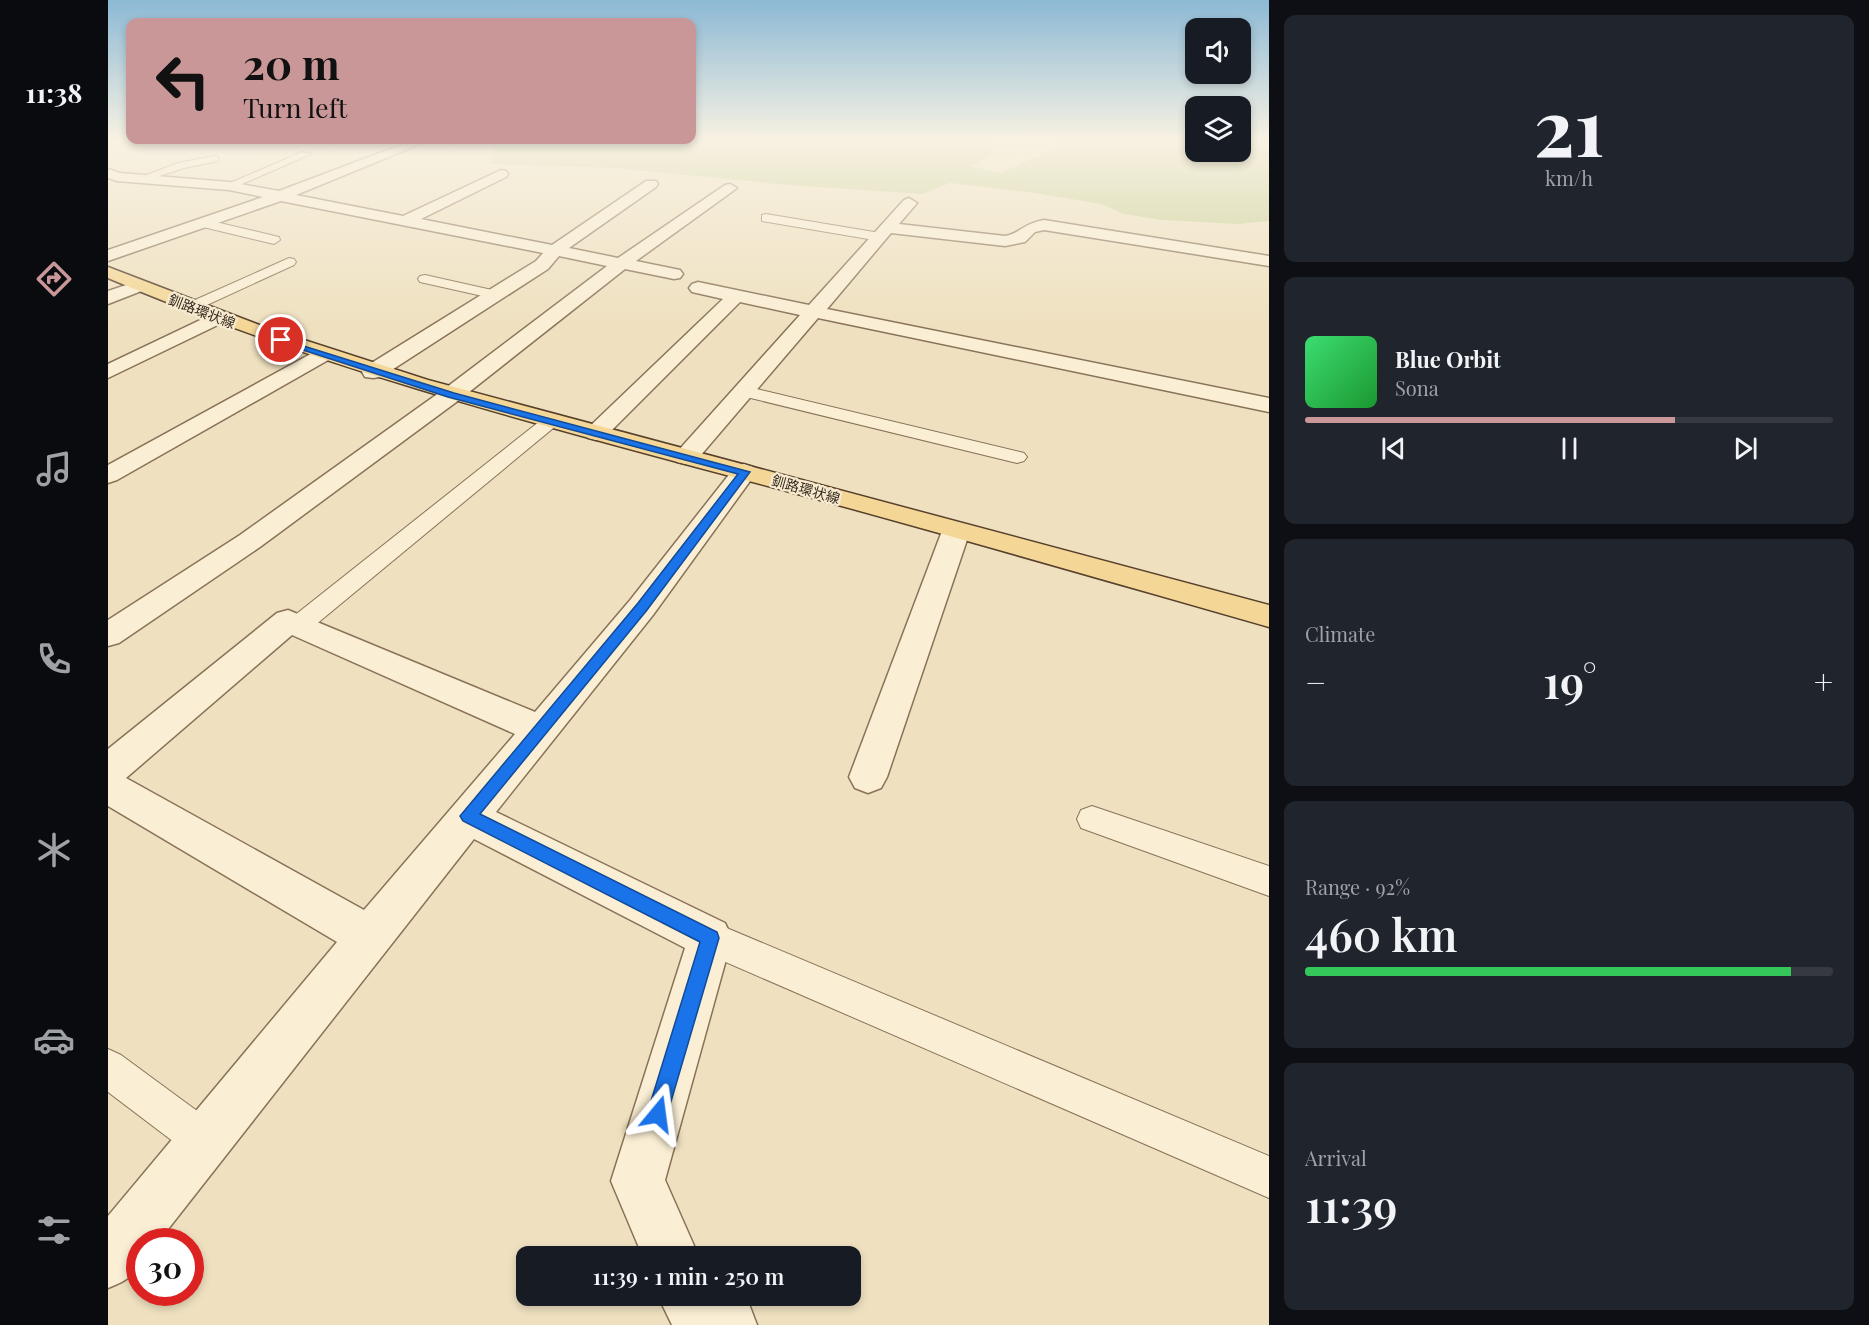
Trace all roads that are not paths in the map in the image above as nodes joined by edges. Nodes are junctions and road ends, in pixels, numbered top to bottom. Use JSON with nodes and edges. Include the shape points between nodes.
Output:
{"nodes":[{"id":1,"x":266,"y":201,"type":"edge"},
{"id":2,"x":304,"y":201,"type":"edge"},
{"id":3,"x":446,"y":201,"type":"edge"},
{"id":4,"x":626,"y":201,"type":"edge"},
{"id":5,"x":712,"y":201,"type":"edge"},
{"id":6,"x":909,"y":203,"type":"dead end"},
{"id":7,"x":766,"y":218,"type":"dead end"},
{"id":8,"x":405,"y":221,"type":"junction"},
{"id":9,"x":203,"y":223,"type":"junction"},
{"id":10,"x":884,"y":233,"type":"junction"},
{"id":11,"x":274,"y":240,"type":"dead end"},
{"id":12,"x":554,"y":250,"type":"junction"},
{"id":13,"x":108,"y":256,"type":"edge"},
{"id":14,"x":1269,"y":261,"type":"edge"},
{"id":15,"x":289,"y":262,"type":"dead end"},
{"id":16,"x":622,"y":263,"type":"junction"},
{"id":17,"x":108,"y":272,"type":"edge"},
{"id":18,"x":674,"y":274,"type":"dead end"},
{"id":19,"x":425,"y":279,"type":"dead end"},
{"id":20,"x":138,"y":286,"type":"junction"},
{"id":21,"x":698,"y":288,"type":"dead end"},
{"id":22,"x":496,"y":295,"type":"junction"},
{"id":23,"x":736,"y":296,"type":"junction"},
{"id":24,"x":108,"y":298,"type":"edge"},
{"id":25,"x":191,"y":307,"type":"junction"},
{"id":26,"x":812,"y":312,"type":"junction"},
{"id":27,"x":217,"y":318,"type":"junction"},
{"id":28,"x":323,"y":355,"type":"junction"},
{"id":29,"x":108,"y":372,"type":"edge"},
{"id":30,"x":373,"y":372,"type":"junction"},
{"id":31,"x":744,"y":391,"type":"junction"},
{"id":32,"x":451,"y":395,"type":"junction"},
{"id":33,"x":1269,"y":405,"type":"edge"},
{"id":34,"x":550,"y":421,"type":"junction"},
{"id":35,"x":596,"y":433,"type":"junction"},
{"id":36,"x":686,"y":457,"type":"junction"},
{"id":37,"x":1017,"y":458,"type":"dead end"},
{"id":38,"x":744,"y":472,"type":"junction"},
{"id":39,"x":108,"y":475,"type":"edge"},
{"id":40,"x":956,"y":531,"type":"junction"},
{"id":41,"x":1269,"y":616,"type":"edge"},
{"id":42,"x":299,"y":625,"type":"junction"},
{"id":43,"x":108,"y":635,"type":"edge"},
{"id":44,"x":542,"y":730,"type":"junction"},
{"id":45,"x":108,"y":771,"type":"edge"},
{"id":46,"x":868,"y":777,"type":"dead end"},
{"id":47,"x":108,"y":787,"type":"edge"},
{"id":48,"x":468,"y":816,"type":"junction"},
{"id":49,"x":1092,"y":819,"type":"dead end"},
{"id":50,"x":1269,"y":882,"type":"edge"},
{"id":51,"x":369,"y":937,"type":"junction"},
{"id":52,"x":710,"y":938,"type":"junction"},
{"id":53,"x":108,"y":1068,"type":"edge"},
{"id":54,"x":204,"y":1141,"type":"junction"},
{"id":55,"x":1269,"y":1177,"type":"edge"},
{"id":56,"x":666,"y":1246,"type":"edge"},
{"id":57,"x":108,"y":1260,"type":"edge"},
{"id":58,"x":695,"y":1306,"type":"edge"},
{"id":59,"x":728,"y":1325,"type":"edge"}],
"edges":[{"from":1,"to":9,"type":"street"},
{"from":2,"to":8,"type":"street"},
{"from":3,"to":8,"type":"street"},
{"from":4,"to":12,"type":"street"},
{"from":5,"to":16,"type":"street"},
{"from":6,"to":10,"type":"street"},
{"from":7,"to":10,"type":"lane"},
{"from":8,"to":12,"type":"street"},
{"from":9,"to":11,"type":"lane"},
{"from":9,"to":13,"type":"street"},
{"from":10,"to":14,"type":"street","via":[[1005,241],[1019,239],[1027,229],[1044,225]]},
{"from":10,"to":26,"type":"street"},
{"from":12,"to":16,"type":"street"},
{"from":12,"to":22,"type":"street","via":[[542,266]]},
{"from":15,"to":25,"type":"lane"},
{"from":16,"to":18,"type":"street"},
{"from":16,"to":32,"type":"street"},
{"from":17,"to":20,"type":"main road","name":"釧路環状線"},
{"from":19,"to":22,"type":"lane"},
{"from":20,"to":24,"type":"street"},
{"from":20,"to":25,"type":"main road","name":"釧路環状線"},
{"from":21,"to":23,"type":"street"},
{"from":22,"to":30,"type":"street"},
{"from":23,"to":26,"type":"street"},
{"from":23,"to":35,"type":"street"},
{"from":25,"to":27,"type":"main road","name":"釧路環状線"},
{"from":26,"to":31,"type":"street"},
{"from":26,"to":33,"type":"street"},
{"from":27,"to":28,"type":"main road","name":"釧路環状線"},
{"from":27,"to":29,"type":"street"},
{"from":28,"to":30,"type":"main road","name":"釧路環状線"},
{"from":28,"to":39,"type":"street"},
{"from":30,"to":32,"type":"main road","name":"釧路環状線"},
{"from":31,"to":36,"type":"street"},
{"from":31,"to":37,"type":"lane"},
{"from":32,"to":34,"type":"main road","name":"釧路環状線"},
{"from":32,"to":43,"type":"street","via":[[250,541]]},
{"from":34,"to":35,"type":"main road","name":"釧路環状線"},
{"from":34,"to":42,"type":"lane"},
{"from":35,"to":36,"type":"main road","name":"釧路環状線"},
{"from":36,"to":38,"type":"main road","name":"釧路環状線"},
{"from":38,"to":40,"type":"main road","name":"釧路環状線"},
{"from":38,"to":44,"type":"street"},
{"from":40,"to":41,"type":"main road","name":"釧路環状線"},
{"from":40,"to":46,"type":"street"},
{"from":42,"to":44,"type":"street"},
{"from":42,"to":45,"type":"street","via":[[288,621]]},
{"from":44,"to":48,"type":"street"},
{"from":47,"to":51,"type":"street"},
{"from":48,"to":51,"type":"street"},
{"from":48,"to":52,"type":"street"},
{"from":49,"to":50,"type":"lane"},
{"from":51,"to":54,"type":"street"},
{"from":52,"to":55,"type":"lane"},
{"from":52,"to":56,"type":"street","via":[[638,1181]]},
{"from":53,"to":54,"type":"lane"},
{"from":54,"to":57,"type":"street"},
{"from":58,"to":59,"type":"street"}]}
